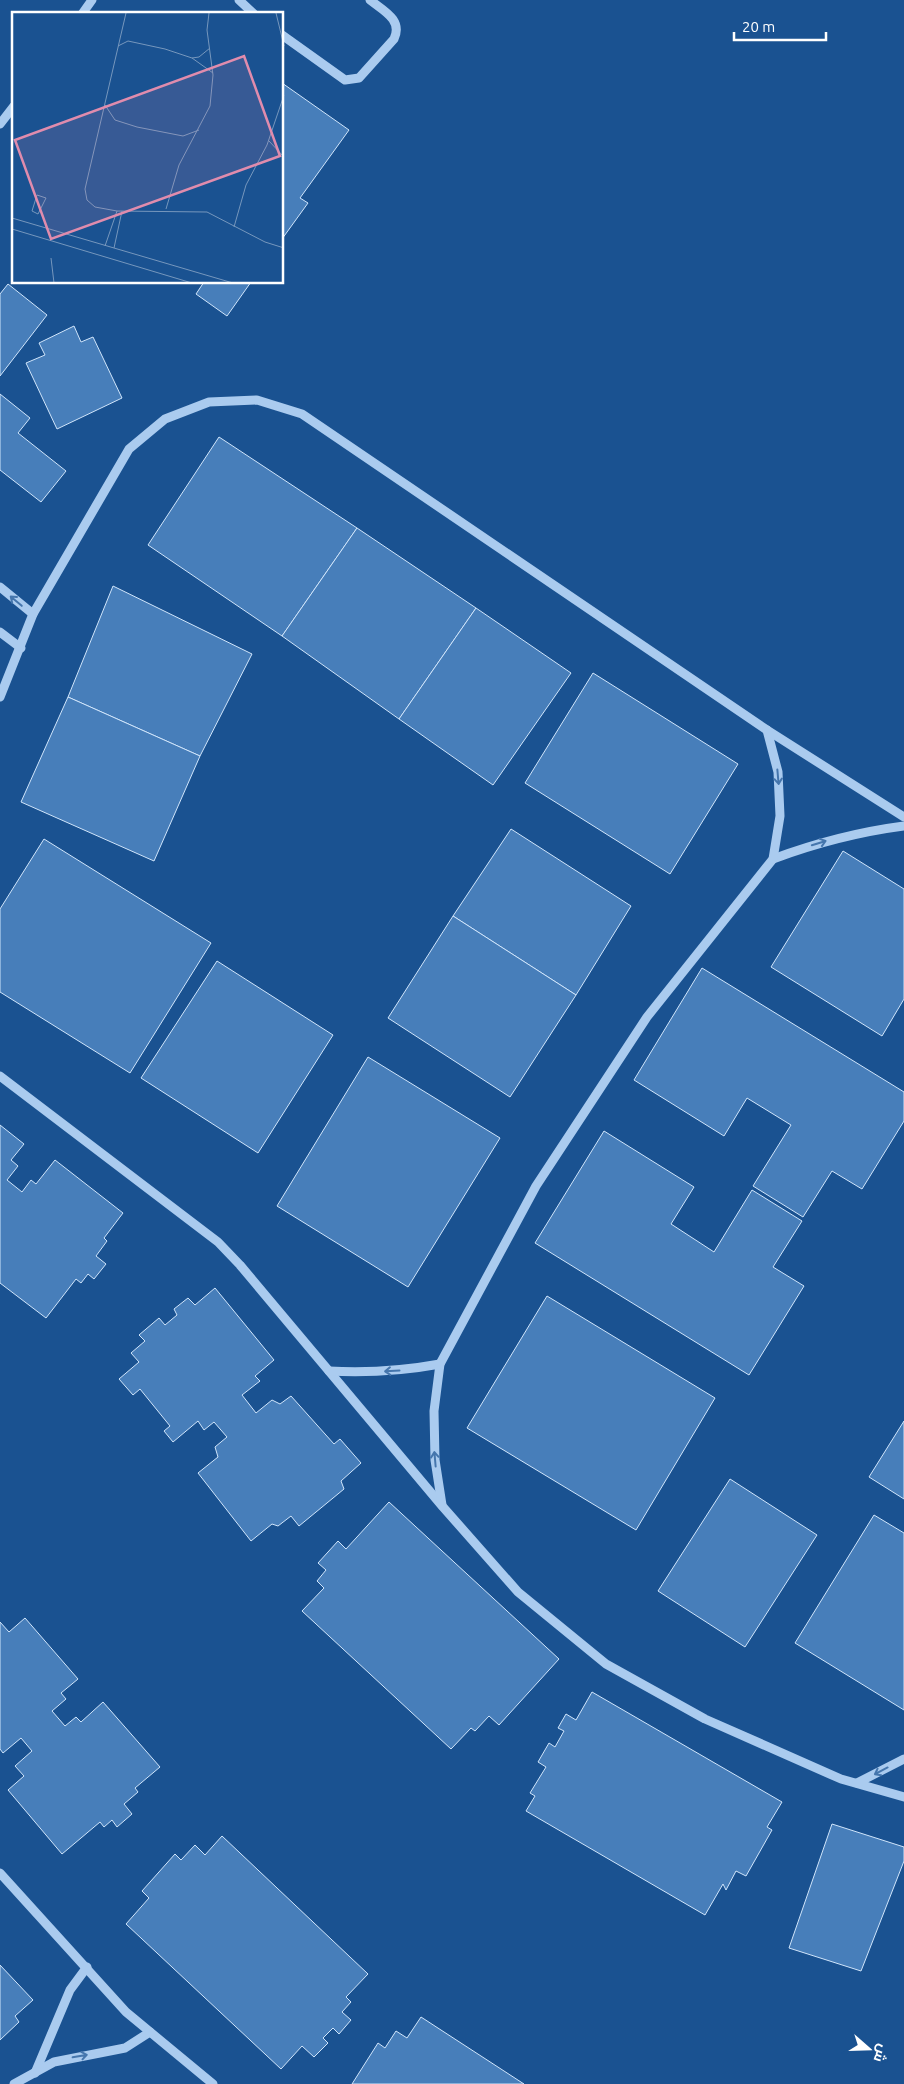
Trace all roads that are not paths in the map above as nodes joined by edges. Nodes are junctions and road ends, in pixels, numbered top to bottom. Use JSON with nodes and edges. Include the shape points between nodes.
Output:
{"nodes":[{"id":1,"x":92,"y":0,"type":"edge"},
{"id":2,"x":239,"y":0,"type":"edge"},
{"id":3,"x":370,"y":0,"type":"edge"},
{"id":4,"x":83,"y":12,"type":"edge"},
{"id":5,"x":252,"y":12,"type":"edge"},
{"id":6,"x":284,"y":36,"type":"edge"},
{"id":7,"x":12,"y":109,"type":"edge"},
{"id":8,"x":0,"y":124,"type":"edge"},
{"id":9,"x":0,"y":587,"type":"edge"},
{"id":10,"x":33,"y":614,"type":"junction"},
{"id":11,"x":0,"y":632,"type":"edge"},
{"id":12,"x":21,"y":648,"type":"junction"},
{"id":13,"x":0,"y":697,"type":"edge"},
{"id":14,"x":767,"y":730,"type":"junction"},
{"id":15,"x":904,"y":817,"type":"edge"},
{"id":16,"x":904,"y":826,"type":"edge"},
{"id":17,"x":773,"y":859,"type":"junction"},
{"id":18,"x":0,"y":1076,"type":"edge"},
{"id":19,"x":440,"y":1364,"type":"junction"},
{"id":20,"x":329,"y":1371,"type":"junction"},
{"id":21,"x":442,"y":1507,"type":"junction"},
{"id":22,"x":904,"y":1758,"type":"edge"},
{"id":23,"x":857,"y":1783,"type":"junction"},
{"id":24,"x":904,"y":1797,"type":"edge"},
{"id":25,"x":0,"y":1873,"type":"edge"},
{"id":26,"x":87,"y":1967,"type":"junction"},
{"id":27,"x":150,"y":2032,"type":"junction"},
{"id":28,"x":35,"y":2073,"type":"junction"},
{"id":29,"x":14,"y":2084,"type":"edge"},
{"id":30,"x":213,"y":2084,"type":"edge"}],
"edges":[{"from":1,"to":4,"type":"street"},
{"from":2,"to":5,"type":"street"},
{"from":3,"to":6,"type":"street","via":[[394,19],[397,32],[359,78],[345,80]]},
{"from":7,"to":8,"type":"street"},
{"from":10,"to":9,"type":"street","one_way":true},
{"from":10,"to":12,"type":"street"},
{"from":10,"to":14,"type":"street","via":[[129,449],[165,419],[210,402],[257,400],[302,414]]},
{"from":11,"to":12,"type":"street"},
{"from":12,"to":13,"type":"street"},
{"from":14,"to":15,"type":"street"},
{"from":14,"to":17,"type":"street","one_way":true,"via":[[778,772],[780,816]]},
{"from":17,"to":16,"type":"street","one_way":true,"via":[[819,842]]},
{"from":17,"to":19,"type":"street","via":[[636,1033],[536,1186]]},
{"from":18,"to":20,"type":"street","via":[[218,1242]]},
{"from":19,"to":20,"type":"street","one_way":true,"via":[[402,1371]]},
{"from":21,"to":19,"type":"street","one_way":true,"via":[[435,1460],[434,1421]]},
{"from":20,"to":21,"type":"street"},
{"from":21,"to":23,"type":"street","via":[[518,1592],[606,1664],[705,1719]]},
{"from":22,"to":23,"type":"street","one_way":true},
{"from":23,"to":24,"type":"street"},
{"from":25,"to":26,"type":"street"},
{"from":26,"to":27,"type":"street","via":[[126,2012]]},
{"from":26,"to":28,"type":"street","via":[[70,1990]]},
{"from":28,"to":27,"type":"street","one_way":true,"via":[[54,2062],[125,2048]]},
{"from":27,"to":30,"type":"street"},
{"from":28,"to":29,"type":"street"}]}
